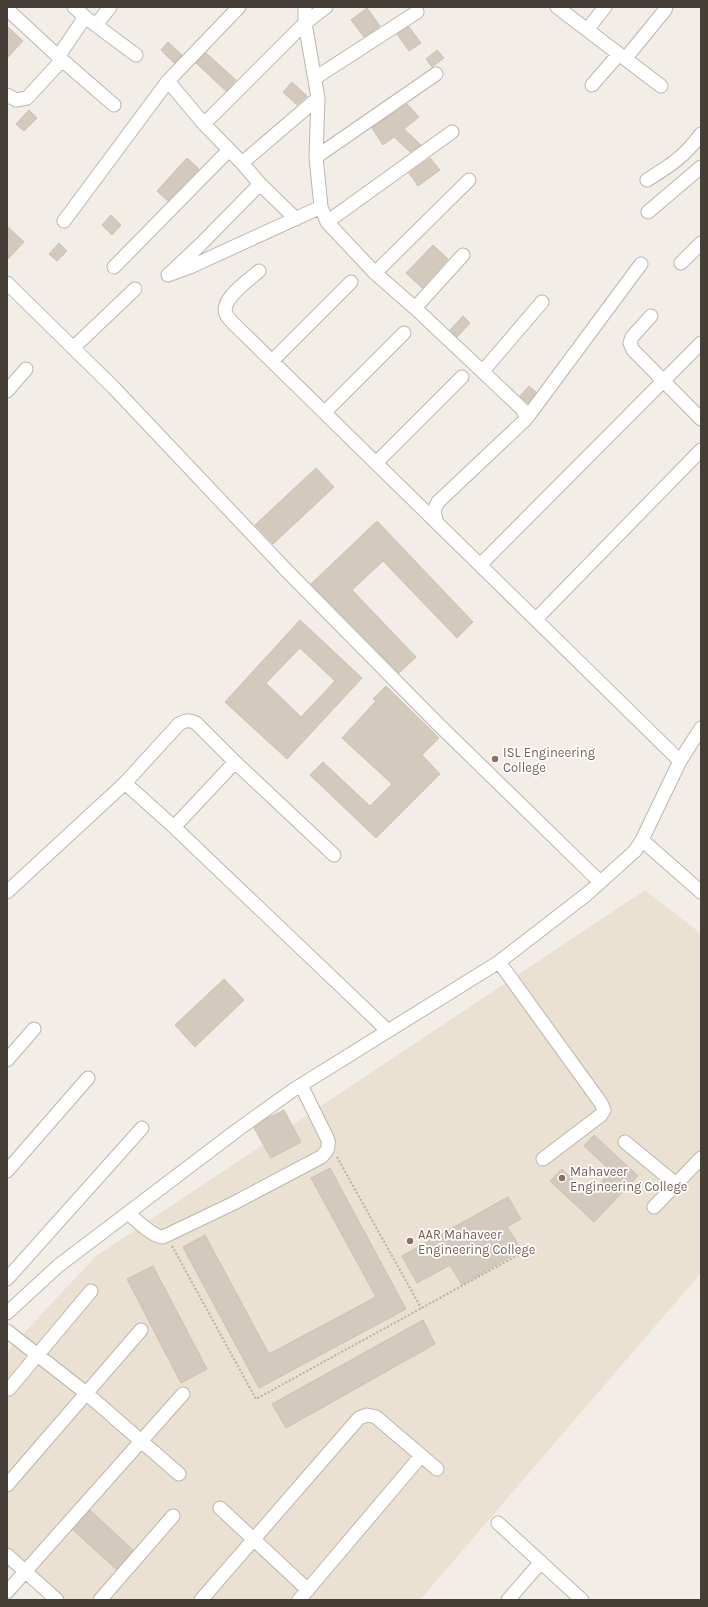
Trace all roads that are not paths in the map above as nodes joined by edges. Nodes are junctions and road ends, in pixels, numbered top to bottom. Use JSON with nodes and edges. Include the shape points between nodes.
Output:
{"nodes":[{"id":1,"x":74,"y":7,"type":"edge"},
{"id":2,"x":110,"y":7,"type":"edge"},
{"id":3,"x":239,"y":7,"type":"edge"},
{"id":4,"x":306,"y":7,"type":"edge"},
{"id":5,"x":326,"y":7,"type":"edge"},
{"id":6,"x":557,"y":7,"type":"edge"},
{"id":7,"x":605,"y":7,"type":"edge"},
{"id":8,"x":666,"y":7,"type":"edge"},
{"id":9,"x":7,"y":9,"type":"edge"},
{"id":10,"x":417,"y":12,"type":"dead end"},
{"id":11,"x":85,"y":17,"type":"junction"},
{"id":12,"x":305,"y":23,"type":"junction"},
{"id":13,"x":96,"y":25,"type":"junction"},
{"id":14,"x":587,"y":30,"type":"junction"},
{"id":15,"x":136,"y":55,"type":"dead end"},
{"id":16,"x":622,"y":56,"type":"junction"},
{"id":17,"x":60,"y":58,"type":"junction"},
{"id":18,"x":436,"y":74,"type":"dead end"},
{"id":19,"x":315,"y":78,"type":"junction"},
{"id":20,"x":168,"y":81,"type":"junction"},
{"id":21,"x":592,"y":85,"type":"dead end"},
{"id":22,"x":661,"y":86,"type":"dead end"},
{"id":23,"x":7,"y":95,"type":"edge"},
{"id":24,"x":318,"y":98,"type":"junction"},
{"id":25,"x":114,"y":105,"type":"dead end"},
{"id":26,"x":204,"y":124,"type":"junction"},
{"id":27,"x":452,"y":132,"type":"dead end"},
{"id":28,"x":701,"y":134,"type":"edge"},
{"id":29,"x":229,"y":150,"type":"junction"},
{"id":30,"x":316,"y":157,"type":"junction"},
{"id":31,"x":242,"y":163,"type":"junction"},
{"id":32,"x":701,"y":168,"type":"edge"},
{"id":33,"x":469,"y":180,"type":"dead end"},
{"id":34,"x":647,"y":180,"type":"dead end"},
{"id":35,"x":260,"y":184,"type":"junction"},
{"id":36,"x":321,"y":207,"type":"junction"},
{"id":37,"x":648,"y":212,"type":"dead end"},
{"id":38,"x":296,"y":219,"type":"junction"},
{"id":39,"x":64,"y":221,"type":"dead end"},
{"id":40,"x":327,"y":222,"type":"junction"},
{"id":41,"x":701,"y":243,"type":"edge"},
{"id":42,"x":463,"y":255,"type":"dead end"},
{"id":43,"x":681,"y":263,"type":"dead end"},
{"id":44,"x":642,"y":264,"type":"dead end"},
{"id":45,"x":114,"y":267,"type":"dead end"},
{"id":46,"x":260,"y":271,"type":"dead end"},
{"id":47,"x":375,"y":272,"type":"junction"},
{"id":48,"x":351,"y":282,"type":"dead end"},
{"id":49,"x":7,"y":284,"type":"edge"},
{"id":50,"x":135,"y":289,"type":"dead end"},
{"id":51,"x":542,"y":302,"type":"dead end"},
{"id":52,"x":416,"y":308,"type":"junction"},
{"id":53,"x":651,"y":316,"type":"dead end"},
{"id":54,"x":404,"y":334,"type":"dead end"},
{"id":55,"x":701,"y":343,"type":"edge"},
{"id":56,"x":73,"y":348,"type":"junction"},
{"id":57,"x":272,"y":360,"type":"junction"},
{"id":58,"x":26,"y":369,"type":"dead end"},
{"id":59,"x":483,"y":371,"type":"junction"},
{"id":60,"x":462,"y":377,"type":"dead end"},
{"id":61,"x":664,"y":380,"type":"junction"},
{"id":62,"x":7,"y":391,"type":"edge"},
{"id":63,"x":325,"y":412,"type":"junction"},
{"id":64,"x":526,"y":419,"type":"junction"},
{"id":65,"x":701,"y":419,"type":"edge"},
{"id":66,"x":701,"y":450,"type":"edge"},
{"id":67,"x":376,"y":462,"type":"junction"},
{"id":68,"x":436,"y":521,"type":"junction"},
{"id":69,"x":480,"y":565,"type":"junction"},
{"id":70,"x":536,"y":619,"type":"junction"},
{"id":71,"x":701,"y":728,"type":"edge"},
{"id":72,"x":680,"y":761,"type":"junction"},
{"id":73,"x":235,"y":762,"type":"junction"},
{"id":74,"x":125,"y":783,"type":"junction"},
{"id":75,"x":174,"y":827,"type":"junction"},
{"id":76,"x":642,"y":840,"type":"junction"},
{"id":77,"x":334,"y":855,"type":"dead end"},
{"id":78,"x":600,"y":882,"type":"junction"},
{"id":79,"x":7,"y":892,"type":"edge"},
{"id":80,"x":701,"y":892,"type":"edge"},
{"id":81,"x":499,"y":962,"type":"junction"},
{"id":82,"x":34,"y":1029,"type":"dead end"},
{"id":83,"x":387,"y":1030,"type":"junction"},
{"id":84,"x":7,"y":1060,"type":"edge"},
{"id":85,"x":88,"y":1078,"type":"dead end"},
{"id":86,"x":301,"y":1085,"type":"junction"},
{"id":87,"x":142,"y":1128,"type":"dead end"},
{"id":88,"x":625,"y":1142,"type":"dead end"},
{"id":89,"x":701,"y":1158,"type":"edge"},
{"id":90,"x":543,"y":1159,"type":"dead end"},
{"id":91,"x":7,"y":1171,"type":"edge"},
{"id":92,"x":676,"y":1184,"type":"junction"},
{"id":93,"x":654,"y":1207,"type":"dead end"},
{"id":94,"x":128,"y":1213,"type":"junction"},
{"id":95,"x":7,"y":1279,"type":"edge"},
{"id":96,"x":91,"y":1291,"type":"dead end"},
{"id":97,"x":7,"y":1313,"type":"edge"},
{"id":98,"x":141,"y":1330,"type":"dead end"},
{"id":99,"x":7,"y":1331,"type":"edge"},
{"id":100,"x":37,"y":1354,"type":"junction"},
{"id":101,"x":9,"y":1389,"type":"dead end"},
{"id":102,"x":86,"y":1393,"type":"junction"},
{"id":103,"x":183,"y":1394,"type":"dead end"},
{"id":104,"x":140,"y":1441,"type":"junction"},
{"id":105,"x":421,"y":1456,"type":"junction"},
{"id":106,"x":437,"y":1470,"type":"dead end"},
{"id":107,"x":179,"y":1474,"type":"dead end"},
{"id":108,"x":7,"y":1485,"type":"edge"},
{"id":109,"x":220,"y":1508,"type":"dead end"},
{"id":110,"x":172,"y":1516,"type":"dead end"},
{"id":111,"x":498,"y":1523,"type":"dead end"},
{"id":112,"x":253,"y":1539,"type":"junction"},
{"id":113,"x":7,"y":1555,"type":"edge"},
{"id":114,"x":541,"y":1562,"type":"junction"},
{"id":115,"x":25,"y":1572,"type":"junction"},
{"id":116,"x":7,"y":1592,"type":"edge"},
{"id":117,"x":303,"y":1595,"type":"edge"},
{"id":118,"x":57,"y":1600,"type":"edge"},
{"id":119,"x":100,"y":1600,"type":"edge"},
{"id":120,"x":201,"y":1600,"type":"edge"},
{"id":121,"x":508,"y":1600,"type":"edge"},
{"id":122,"x":582,"y":1600,"type":"edge"}],
"edges":[{"from":1,"to":11,"type":"street"},
{"from":2,"to":13,"type":"street"},
{"from":3,"to":20,"type":"street"},
{"from":4,"to":12,"type":"street"},
{"from":5,"to":12,"type":"street"},
{"from":6,"to":14,"type":"street"},
{"from":7,"to":14,"type":"street"},
{"from":8,"to":16,"type":"street"},
{"from":9,"to":17,"type":"street"},
{"from":10,"to":19,"type":"street"},
{"from":11,"to":13,"type":"street"},
{"from":11,"to":17,"type":"street"},
{"from":12,"to":19,"type":"street"},
{"from":12,"to":26,"type":"street"},
{"from":13,"to":15,"type":"street"},
{"from":14,"to":16,"type":"street"},
{"from":16,"to":21,"type":"street"},
{"from":16,"to":22,"type":"street"},
{"from":17,"to":23,"type":"street","via":[[26,98],[16,100]]},
{"from":17,"to":25,"type":"street"},
{"from":18,"to":30,"type":"street"},
{"from":19,"to":24,"type":"street"},
{"from":20,"to":26,"type":"street"},
{"from":20,"to":39,"type":"street"},
{"from":24,"to":30,"type":"street"},
{"from":24,"to":31,"type":"street"},
{"from":26,"to":29,"type":"street"},
{"from":27,"to":40,"type":"street"},
{"from":28,"to":34,"type":"street","via":[[678,160]]},
{"from":29,"to":31,"type":"street"},
{"from":29,"to":45,"type":"street"},
{"from":30,"to":36,"type":"street"},
{"from":31,"to":35,"type":"street"},
{"from":32,"to":37,"type":"street"},
{"from":33,"to":47,"type":"street"},
{"from":35,"to":38,"type":"street"},
{"from":35,"to":38,"type":"street","via":[[168,275]]},
{"from":36,"to":38,"type":"street"},
{"from":36,"to":40,"type":"street"},
{"from":40,"to":47,"type":"street"},
{"from":41,"to":43,"type":"street"},
{"from":42,"to":52,"type":"street"},
{"from":44,"to":64,"type":"street"},
{"from":46,"to":57,"type":"street","via":[[231,296],[225,306],[226,314]]},
{"from":47,"to":52,"type":"street"},
{"from":48,"to":57,"type":"street"},
{"from":49,"to":56,"type":"street"},
{"from":50,"to":56,"type":"street"},
{"from":51,"to":59,"type":"street"},
{"from":52,"to":59,"type":"street"},
{"from":53,"to":61,"type":"street","via":[[632,337],[630,343],[633,350]]},
{"from":54,"to":63,"type":"street"},
{"from":55,"to":61,"type":"street"},
{"from":56,"to":78,"type":"street","via":[[304,589]]},
{"from":57,"to":63,"type":"street"},
{"from":58,"to":62,"type":"street"},
{"from":59,"to":64,"type":"street","via":[[523,410]]},
{"from":60,"to":67,"type":"street"},
{"from":61,"to":65,"type":"street"},
{"from":61,"to":69,"type":"street"},
{"from":63,"to":67,"type":"street"},
{"from":64,"to":68,"type":"street","via":[[438,502],[434,510]]},
{"from":66,"to":70,"type":"street"},
{"from":67,"to":68,"type":"street"},
{"from":68,"to":69,"type":"street"},
{"from":69,"to":70,"type":"street"},
{"from":70,"to":72,"type":"street"},
{"from":71,"to":72,"type":"street"},
{"from":72,"to":76,"type":"street"},
{"from":73,"to":74,"type":"street","via":[[196,723],[191,720],[185,721],[179,724]]},
{"from":73,"to":75,"type":"street"},
{"from":73,"to":77,"type":"street"},
{"from":74,"to":75,"type":"street"},
{"from":74,"to":79,"type":"street"},
{"from":75,"to":83,"type":"street"},
{"from":76,"to":78,"type":"street","via":[[634,851]]},
{"from":76,"to":80,"type":"street"},
{"from":78,"to":81,"type":"street"},
{"from":81,"to":83,"type":"street"},
{"from":81,"to":90,"type":"street","via":[[604,1110],[601,1116]]},
{"from":82,"to":84,"type":"street"},
{"from":83,"to":86,"type":"street"},
{"from":85,"to":91,"type":"street"},
{"from":86,"to":94,"type":"street"},
{"from":86,"to":94,"type":"street","via":[[329,1146],[321,1157],[166,1236],[156,1235]]},
{"from":87,"to":95,"type":"street"},
{"from":88,"to":92,"type":"street"},
{"from":89,"to":92,"type":"street"},
{"from":92,"to":93,"type":"street"},
{"from":94,"to":97,"type":"street","via":[[58,1266]]},
{"from":96,"to":100,"type":"street"},
{"from":98,"to":102,"type":"street"},
{"from":99,"to":100,"type":"street"},
{"from":100,"to":101,"type":"street"},
{"from":100,"to":102,"type":"street"},
{"from":102,"to":104,"type":"street"},
{"from":102,"to":108,"type":"street"},
{"from":103,"to":104,"type":"street"},
{"from":104,"to":107,"type":"street"},
{"from":104,"to":115,"type":"street"},
{"from":105,"to":106,"type":"street"},
{"from":105,"to":112,"type":"street","via":[[376,1417],[366,1415],[359,1418]]},
{"from":105,"to":117,"type":"street"},
{"from":109,"to":112,"type":"street"},
{"from":110,"to":119,"type":"street"},
{"from":111,"to":114,"type":"street"},
{"from":112,"to":117,"type":"street"},
{"from":112,"to":120,"type":"street"},
{"from":113,"to":115,"type":"street"},
{"from":114,"to":121,"type":"street"},
{"from":114,"to":122,"type":"street"},
{"from":115,"to":116,"type":"street"},
{"from":115,"to":118,"type":"street"}]}
